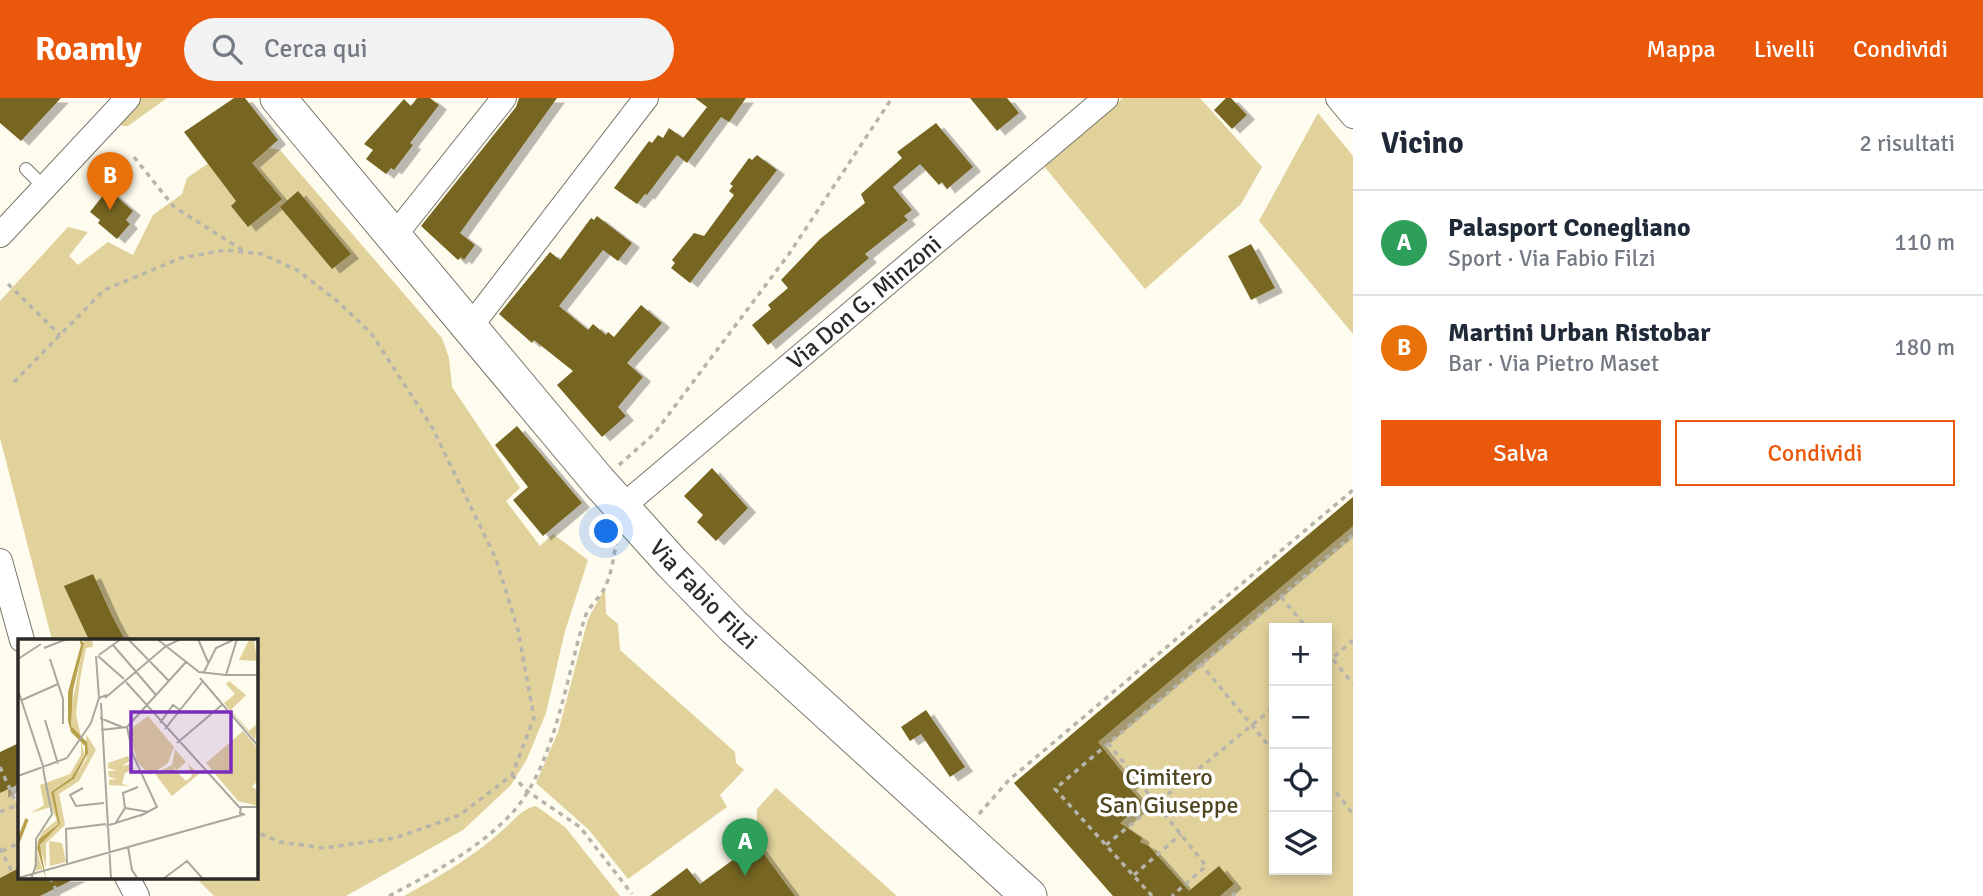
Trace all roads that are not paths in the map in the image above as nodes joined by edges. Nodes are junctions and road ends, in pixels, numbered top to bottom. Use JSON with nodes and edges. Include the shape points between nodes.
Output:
{"nodes":[{"id":1,"x":128,"y":98,"type":"edge"},
{"id":2,"x":278,"y":98,"type":"edge"},
{"id":3,"x":504,"y":98,"type":"edge"},
{"id":4,"x":646,"y":98,"type":"edge"},
{"id":5,"x":1105,"y":98,"type":"edge"},
{"id":6,"x":1338,"y":98,"type":"edge"},
{"id":7,"x":1353,"y":116,"type":"edge"},
{"id":8,"x":26,"y":169,"type":"dead end"},
{"id":9,"x":44,"y":187,"type":"junction"},
{"id":10,"x":0,"y":235,"type":"edge"},
{"id":11,"x":394,"y":236,"type":"junction"},
{"id":12,"x":470,"y":327,"type":"junction"},
{"id":13,"x":618,"y":520,"type":"junction"},
{"id":14,"x":0,"y":561,"type":"edge"},
{"id":15,"x":22,"y":639,"type":"edge"},
{"id":16,"x":128,"y":878,"type":"edge"},
{"id":17,"x":137,"y":896,"type":"edge"},
{"id":18,"x":1029,"y":896,"type":"edge"}],
"edges":[{"from":1,"to":9,"type":"street"},
{"from":2,"to":11,"type":"street","name":"Via Fabio Filzi"},
{"from":3,"to":11,"type":"street"},
{"from":4,"to":12,"type":"street"},
{"from":5,"to":13,"type":"street","name":"Via Don G. Minzoni"},
{"from":6,"to":7,"type":"street"},
{"from":8,"to":9,"type":"lane"},
{"from":9,"to":10,"type":"street"},
{"from":11,"to":12,"type":"street","name":"Via Fabio Filzi"},
{"from":12,"to":13,"type":"street","name":"Via Fabio Filzi"},
{"from":13,"to":18,"type":"street","name":"Via Fabio Filzi"},
{"from":14,"to":15,"type":"street"},
{"from":16,"to":17,"type":"street"}]}
